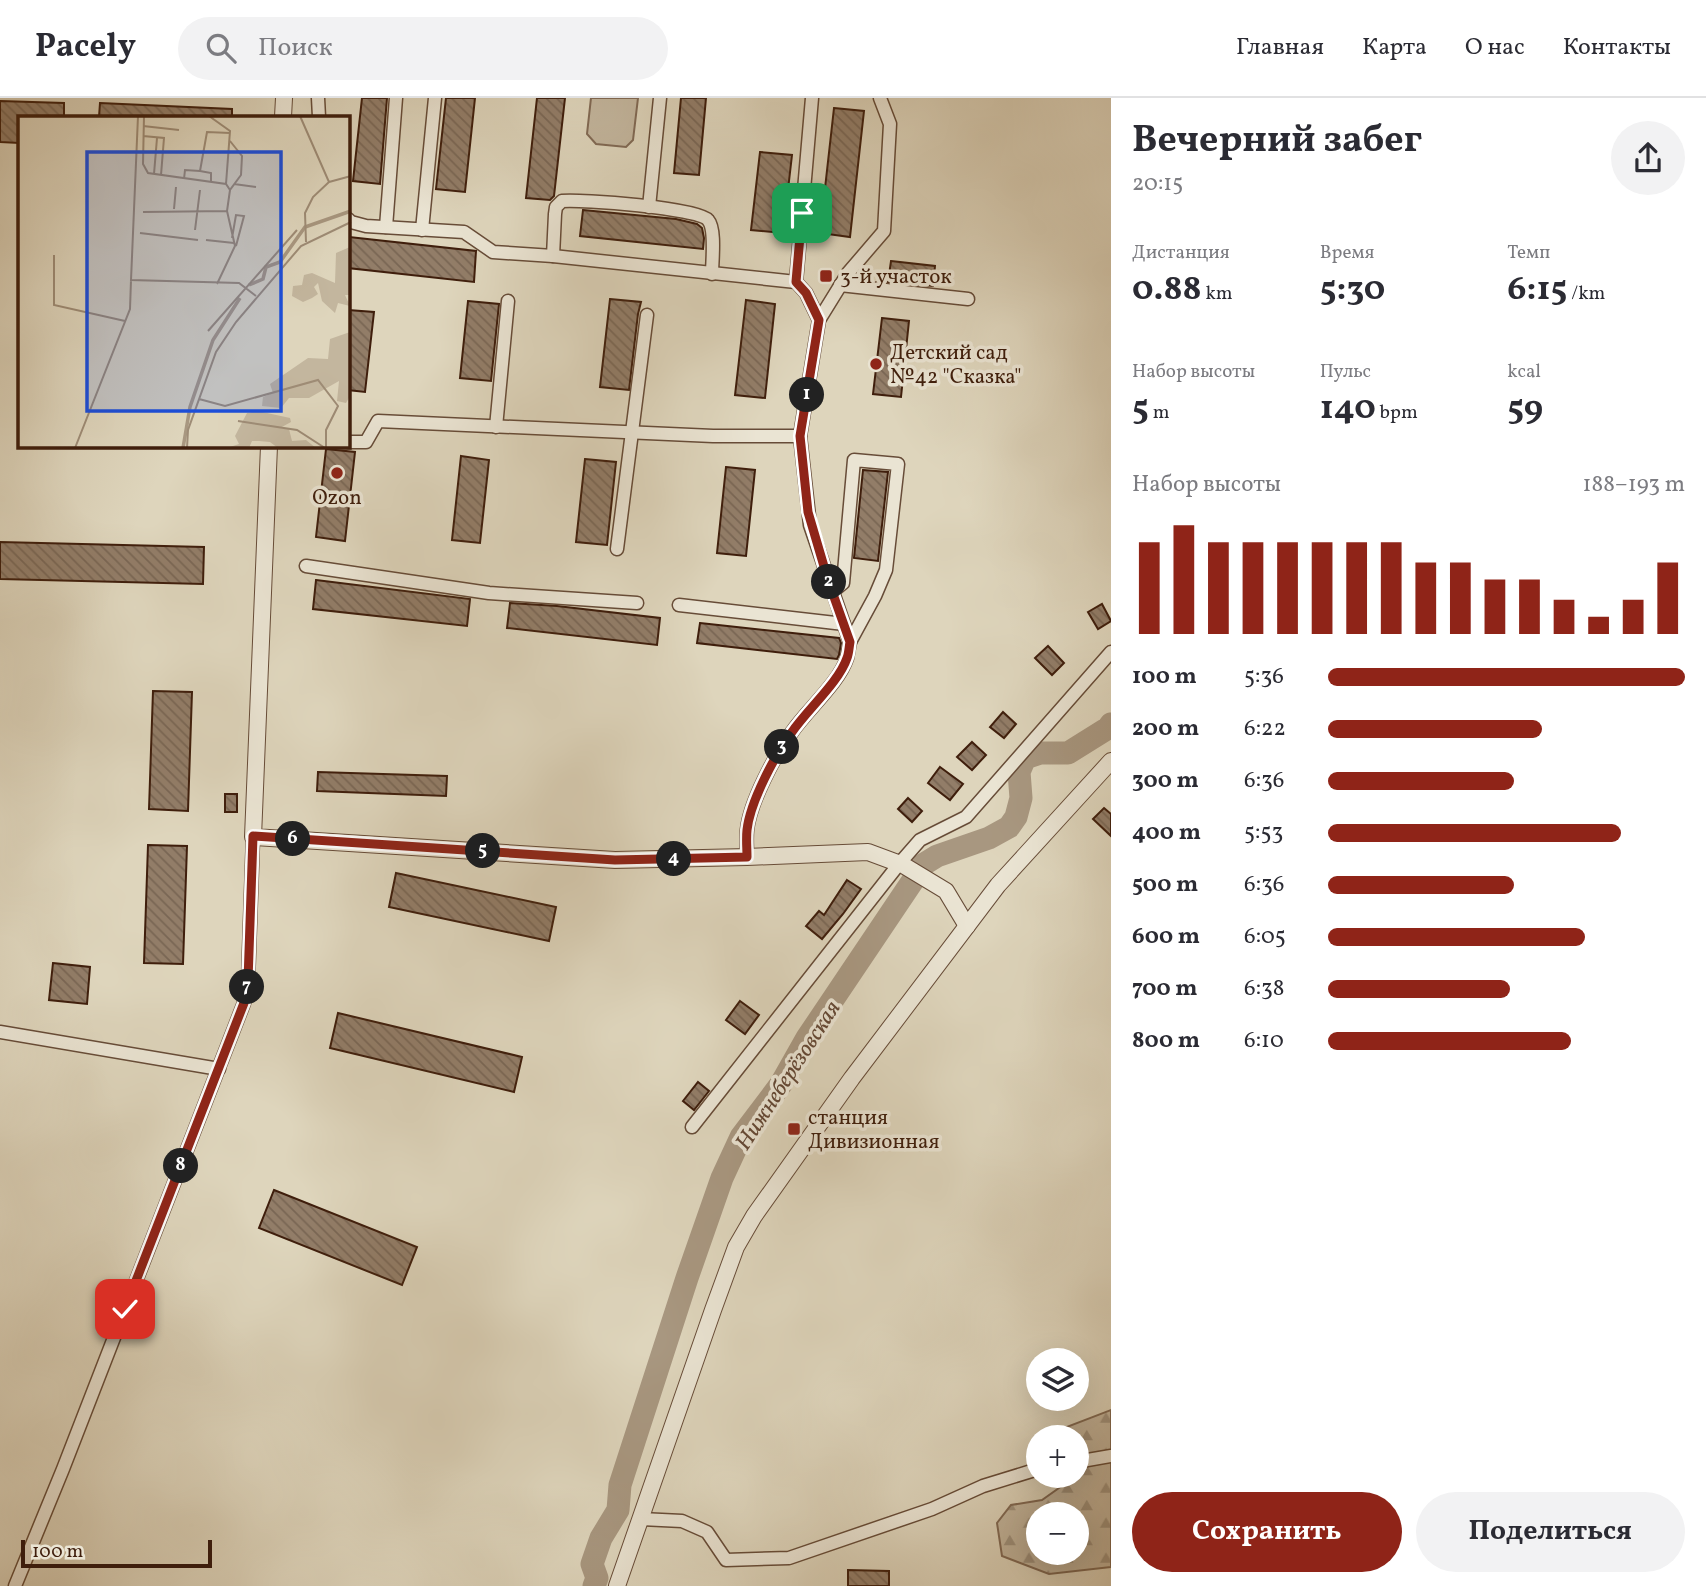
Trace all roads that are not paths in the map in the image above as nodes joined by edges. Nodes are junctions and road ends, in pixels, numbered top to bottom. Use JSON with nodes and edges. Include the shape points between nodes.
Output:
{"nodes":[{"id":1,"x":284,"y":98,"type":"edge"},
{"id":2,"x":318,"y":98,"type":"edge"},
{"id":3,"x":396,"y":98,"type":"edge"},
{"id":4,"x":435,"y":98,"type":"edge"},
{"id":5,"x":660,"y":98,"type":"edge"},
{"id":6,"x":812,"y":98,"type":"edge"},
{"id":7,"x":880,"y":98,"type":"edge"},
{"id":8,"x":283,"y":116,"type":"edge"},
{"id":9,"x":319,"y":116,"type":"edge"},
{"id":10,"x":649,"y":207,"type":"junction"},
{"id":11,"x":350,"y":221,"type":"edge"},
{"id":12,"x":386,"y":227,"type":"junction"},
{"id":13,"x":422,"y":230,"type":"junction"},
{"id":14,"x":553,"y":256,"type":"junction"},
{"id":15,"x":712,"y":274,"type":"junction"},
{"id":16,"x":796,"y":282,"type":"junction"},
{"id":17,"x":840,"y":285,"type":"junction"},
{"id":18,"x":968,"y":299,"type":"dead end"},
{"id":19,"x":508,"y":301,"type":"dead end"},
{"id":20,"x":647,"y":316,"type":"dead end"},
{"id":21,"x":819,"y":320,"type":"junction"},
{"id":22,"x":496,"y":427,"type":"junction"},
{"id":23,"x":632,"y":433,"type":"junction"},
{"id":24,"x":800,"y":436,"type":"junction"},
{"id":25,"x":350,"y":442,"type":"edge"},
{"id":26,"x":269,"y":448,"type":"edge"},
{"id":27,"x":617,"y":549,"type":"dead end"},
{"id":28,"x":306,"y":566,"type":"dead end"},
{"id":29,"x":832,"y":592,"type":"junction"},
{"id":30,"x":637,"y":603,"type":"dead end"},
{"id":31,"x":679,"y":606,"type":"dead end"},
{"id":32,"x":844,"y":624,"type":"junction"},
{"id":33,"x":850,"y":642,"type":"junction"},
{"id":34,"x":1111,"y":652,"type":"edge"},
{"id":35,"x":1111,"y":761,"type":"edge"},
{"id":36,"x":253,"y":836,"type":"junction"},
{"id":37,"x":747,"y":857,"type":"junction"},
{"id":38,"x":899,"y":864,"type":"junction"},
{"id":39,"x":967,"y":926,"type":"junction"},
{"id":40,"x":0,"y":1032,"type":"edge"},
{"id":41,"x":219,"y":1069,"type":"junction"},
{"id":42,"x":692,"y":1126,"type":"dead end"},
{"id":43,"x":1111,"y":1456,"type":"edge"},
{"id":44,"x":1089,"y":1460,"type":"edge"},
{"id":45,"x":1026,"y":1473,"type":"edge"},
{"id":46,"x":641,"y":1519,"type":"junction"},
{"id":47,"x":16,"y":1586,"type":"edge"},
{"id":48,"x":618,"y":1586,"type":"edge"}],
"edges":[{"from":1,"to":8,"type":"street"},
{"from":2,"to":9,"type":"street"},
{"from":3,"to":12,"type":"street"},
{"from":4,"to":13,"type":"street"},
{"from":5,"to":10,"type":"street"},
{"from":6,"to":16,"type":"street"},
{"from":7,"to":17,"type":"street","via":[[890,124],[884,231]]},
{"from":10,"to":14,"type":"street","via":[[562,201],[556,207]]},
{"from":10,"to":15,"type":"street","via":[[699,214],[708,220]]},
{"from":11,"to":12,"type":"street"},
{"from":12,"to":13,"type":"street"},
{"from":13,"to":14,"type":"street","via":[[464,232],[493,252]]},
{"from":14,"to":15,"type":"street"},
{"from":15,"to":16,"type":"street"},
{"from":16,"to":21,"type":"street"},
{"from":17,"to":18,"type":"street"},
{"from":17,"to":21,"type":"street"},
{"from":19,"to":22,"type":"street"},
{"from":20,"to":23,"type":"street"},
{"from":21,"to":24,"type":"street"},
{"from":22,"to":23,"type":"street"},
{"from":22,"to":25,"type":"street","via":[[378,421],[366,442]]},
{"from":23,"to":24,"type":"street"},
{"from":23,"to":27,"type":"street"},
{"from":24,"to":29,"type":"street","via":[[810,525]]},
{"from":26,"to":36,"type":"street"},
{"from":28,"to":30,"type":"street","via":[[489,593]]},
{"from":29,"to":32,"type":"street"},
{"from":29,"to":33,"type":"street","via":[[843,583],[854,460],[898,464],[886,570]]},
{"from":31,"to":32,"type":"street"},
{"from":32,"to":33,"type":"street"},
{"from":33,"to":37,"type":"street","via":[[837,676],[791,732],[756,798],[747,829]]},
{"from":34,"to":38,"type":"street","via":[[966,817],[920,840]]},
{"from":35,"to":39,"type":"street","via":[[998,885]]},
{"from":36,"to":37,"type":"street","via":[[615,860]]},
{"from":36,"to":41,"type":"street","via":[[248,981]]},
{"from":37,"to":38,"type":"street","via":[[868,852]]},
{"from":38,"to":39,"type":"street","via":[[946,891]]},
{"from":38,"to":42,"type":"street"},
{"from":39,"to":46,"type":"street","via":[[852,1078],[736,1247]]},
{"from":40,"to":41,"type":"street"},
{"from":41,"to":47,"type":"street"},
{"from":43,"to":44,"type":"street"},
{"from":45,"to":46,"type":"street","via":[[789,1558],[726,1560],[707,1532],[682,1521]]},
{"from":46,"to":48,"type":"street"}]}
